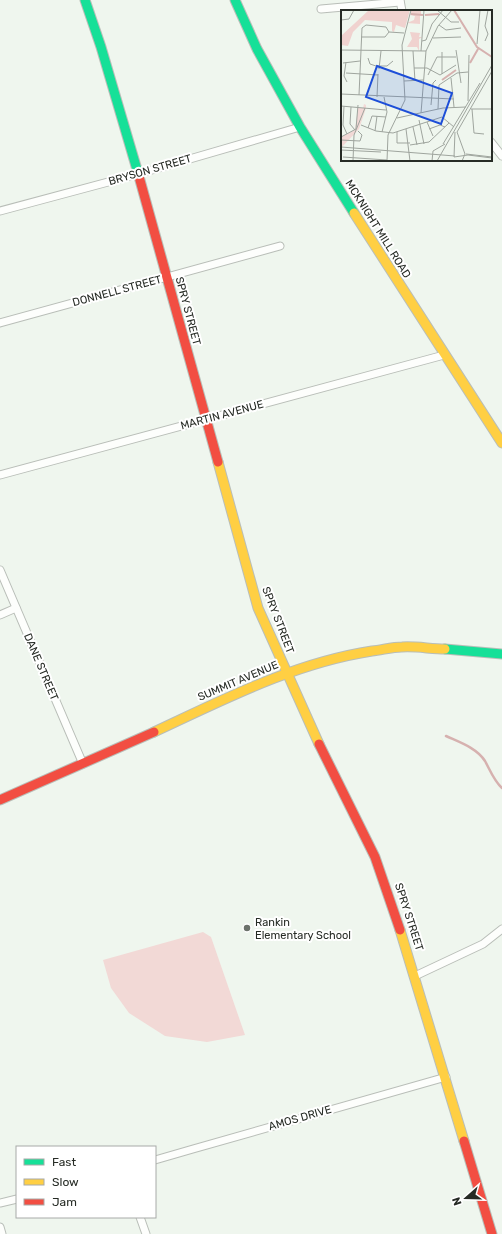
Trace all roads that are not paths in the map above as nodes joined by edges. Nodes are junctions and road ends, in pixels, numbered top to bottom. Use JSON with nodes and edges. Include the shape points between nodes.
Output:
{"nodes":[{"id":1,"x":85,"y":0,"type":"edge"},
{"id":2,"x":235,"y":0,"type":"edge"},
{"id":3,"x":400,"y":1,"type":"edge"},
{"id":4,"x":321,"y":9,"type":"dead end"},
{"id":5,"x":300,"y":127,"type":"junction"},
{"id":6,"x":492,"y":143,"type":"edge"},
{"id":7,"x":502,"y":156,"type":"edge"},
{"id":8,"x":138,"y":174,"type":"junction"},
{"id":9,"x":0,"y":211,"type":"edge"},
{"id":10,"x":280,"y":246,"type":"dead end"},
{"id":11,"x":166,"y":277,"type":"junction"},
{"id":12,"x":0,"y":323,"type":"edge"},
{"id":13,"x":444,"y":355,"type":"junction"},
{"id":14,"x":206,"y":419,"type":"junction"},
{"id":15,"x":502,"y":443,"type":"edge"},
{"id":16,"x":0,"y":476,"type":"edge"},
{"id":17,"x":0,"y":570,"type":"edge"},
{"id":18,"x":16,"y":608,"type":"junction"},
{"id":19,"x":0,"y":615,"type":"edge"},
{"id":20,"x":502,"y":654,"type":"edge"},
{"id":21,"x":286,"y":673,"type":"junction"},
{"id":22,"x":83,"y":764,"type":"junction"},
{"id":23,"x":0,"y":800,"type":"edge"},
{"id":24,"x":502,"y":928,"type":"edge"},
{"id":25,"x":415,"y":976,"type":"junction"},
{"id":26,"x":446,"y":1077,"type":"junction"},
{"id":27,"x":156,"y":1160,"type":"edge"},
{"id":28,"x":16,"y":1199,"type":"edge"},
{"id":29,"x":0,"y":1203,"type":"edge"},
{"id":30,"x":140,"y":1218,"type":"edge"},
{"id":31,"x":0,"y":1227,"type":"edge"},
{"id":32,"x":2,"y":1234,"type":"edge"},
{"id":33,"x":146,"y":1234,"type":"edge"},
{"id":34,"x":492,"y":1234,"type":"edge"}],
"edges":[{"from":1,"to":8,"type":"street","name":"SPRY STREET"},
{"from":2,"to":5,"type":"street","name":"MCKNIGHT MILL ROAD","via":[[257,49]]},
{"from":3,"to":4,"type":"street"},
{"from":5,"to":8,"type":"street","name":"BRYSON STREET"},
{"from":5,"to":13,"type":"street","name":"MCKNIGHT MILL ROAD"},
{"from":6,"to":7,"type":"street"},
{"from":8,"to":9,"type":"street","name":"BRYSON STREET"},
{"from":8,"to":11,"type":"street","name":"SPRY STREET"},
{"from":10,"to":11,"type":"street","name":"DONNELL STREET"},
{"from":11,"to":12,"type":"street","name":"DONNELL STREET"},
{"from":11,"to":14,"type":"street","name":"SPRY STREET"},
{"from":13,"to":14,"type":"street","name":"MARTIN AVENUE"},
{"from":13,"to":15,"type":"street","name":"MCKNIGHT MILL ROAD"},
{"from":14,"to":16,"type":"street","name":"MARTIN AVENUE"},
{"from":14,"to":21,"type":"street","name":"SPRY STREET","via":[[258,608]]},
{"from":17,"to":18,"type":"street","name":"DANE STREET"},
{"from":18,"to":19,"type":"street"},
{"from":18,"to":22,"type":"street","name":"DANE STREET"},
{"from":20,"to":21,"type":"street","name":"SUMMIT AVENUE","via":[[402,648],[349,655]]},
{"from":21,"to":22,"type":"street","name":"SUMMIT AVENUE"},
{"from":21,"to":25,"type":"street","name":"SPRY STREET","via":[[375,857]]},
{"from":22,"to":23,"type":"street","name":"SUMMIT AVENUE"},
{"from":24,"to":25,"type":"street","via":[[483,944]]},
{"from":25,"to":26,"type":"street","name":"SPRY STREET"},
{"from":26,"to":27,"type":"street","name":"AMOS DRIVE"},
{"from":26,"to":34,"type":"street","name":"SPRY STREET"},
{"from":28,"to":29,"type":"street"},
{"from":30,"to":33,"type":"street"},
{"from":31,"to":32,"type":"street"}]}
